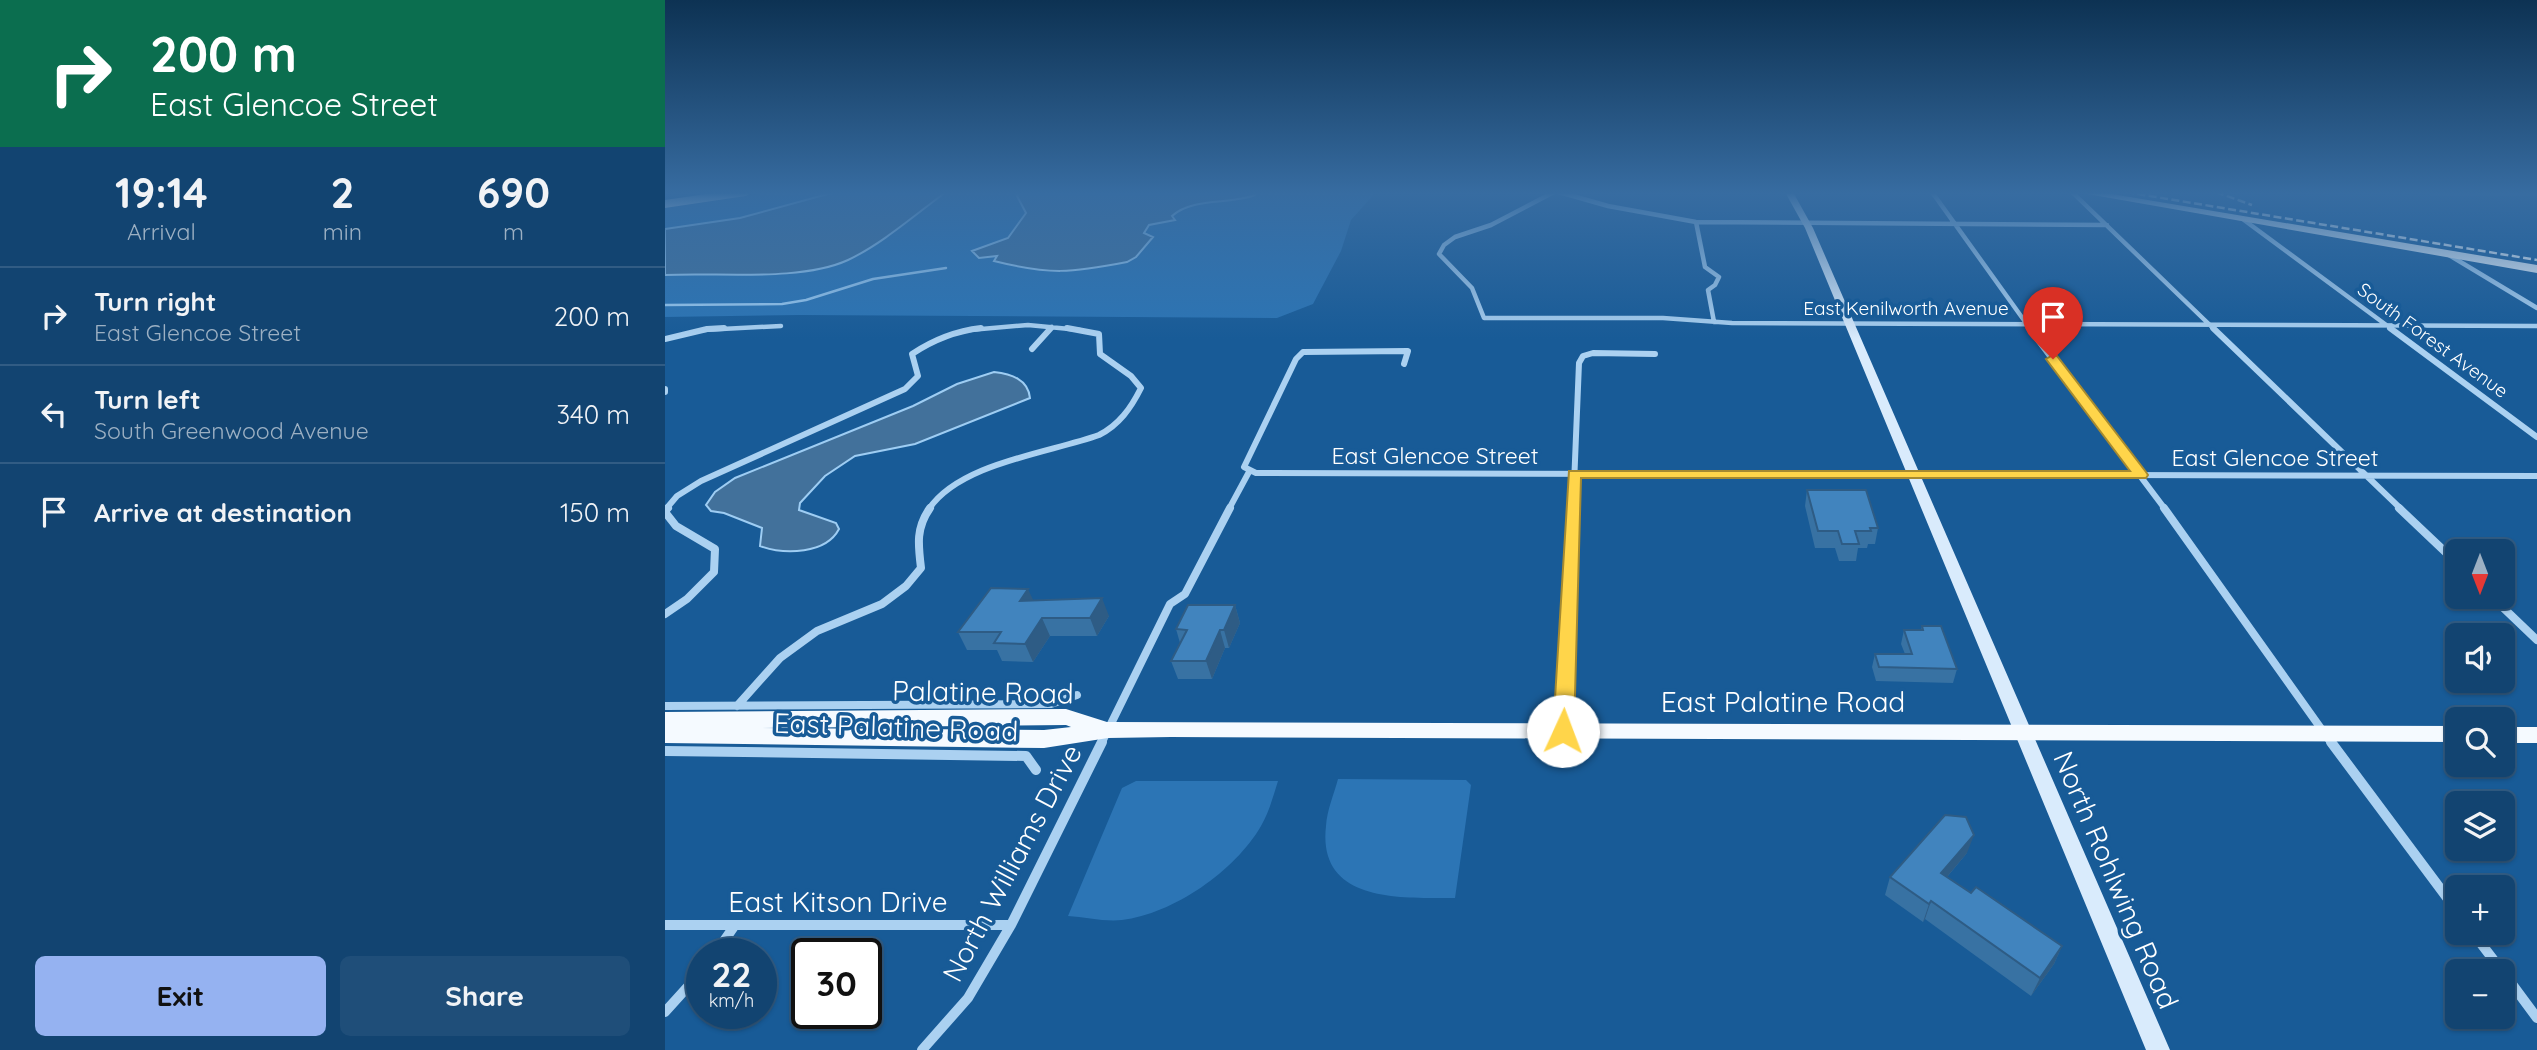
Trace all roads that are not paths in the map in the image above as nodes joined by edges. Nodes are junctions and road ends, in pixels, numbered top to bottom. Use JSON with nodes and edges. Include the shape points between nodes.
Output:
{"nodes":[{"id":1,"x":1452,"y":241,"type":"edge"},
{"id":2,"x":1700,"y":241,"type":"edge"},
{"id":3,"x":1815,"y":241,"type":"edge"},
{"id":4,"x":1967,"y":241,"type":"edge"},
{"id":5,"x":2123,"y":241,"type":"edge"},
{"id":6,"x":2272,"y":241,"type":"edge"},
{"id":7,"x":2367,"y":241,"type":"edge"},
{"id":8,"x":2449,"y":255,"type":"junction"},
{"id":9,"x":2537,"y":269,"type":"edge"},
{"id":10,"x":2537,"y":308,"type":"edge"},
{"id":11,"x":1714,"y":322,"type":"junction"},
{"id":12,"x":1850,"y":324,"type":"junction"},
{"id":13,"x":2026,"y":324,"type":"junction"},
{"id":14,"x":2209,"y":324,"type":"junction"},
{"id":15,"x":781,"y":326,"type":"dead end"},
{"id":16,"x":2386,"y":326,"type":"junction"},
{"id":17,"x":1052,"y":327,"type":"junction"},
{"id":18,"x":2537,"y":327,"type":"edge"},
{"id":19,"x":665,"y":339,"type":"edge"},
{"id":20,"x":1032,"y":349,"type":"dead end"},
{"id":21,"x":1655,"y":354,"type":"dead end"},
{"id":22,"x":1404,"y":365,"type":"dead end"},
{"id":23,"x":2537,"y":437,"type":"edge"},
{"id":24,"x":1253,"y":471,"type":"junction"},
{"id":25,"x":1912,"y":473,"type":"junction"},
{"id":26,"x":1574,"y":474,"type":"junction"},
{"id":27,"x":2141,"y":475,"type":"junction"},
{"id":28,"x":2367,"y":476,"type":"junction"},
{"id":29,"x":2537,"y":476,"type":"edge"},
{"id":30,"x":665,"y":512,"type":"edge"},
{"id":31,"x":2445,"y":551,"type":"edge"},
{"id":32,"x":2505,"y":609,"type":"edge"},
{"id":33,"x":665,"y":614,"type":"edge"},
{"id":34,"x":2537,"y":640,"type":"edge"},
{"id":35,"x":1077,"y":695,"type":"dead end"},
{"id":36,"x":665,"y":706,"type":"edge"},
{"id":37,"x":737,"y":706,"type":"junction"},
{"id":38,"x":665,"y":720,"type":"edge"},
{"id":39,"x":1108,"y":730,"type":"junction"},
{"id":40,"x":1563,"y":731,"type":"junction"},
{"id":41,"x":2023,"y":733,"type":"junction"},
{"id":42,"x":2325,"y":734,"type":"junction"},
{"id":43,"x":2445,"y":734,"type":"edge"},
{"id":44,"x":2515,"y":734,"type":"edge"},
{"id":45,"x":665,"y":735,"type":"edge"},
{"id":46,"x":2537,"y":735,"type":"edge"},
{"id":47,"x":665,"y":751,"type":"edge"},
{"id":48,"x":1036,"y":771,"type":"dead end"},
{"id":49,"x":2445,"y":895,"type":"edge"},
{"id":50,"x":665,"y":925,"type":"edge"},
{"id":51,"x":735,"y":925,"type":"junction"},
{"id":52,"x":1010,"y":925,"type":"junction"},
{"id":53,"x":726,"y":938,"type":"edge"},
{"id":54,"x":2482,"y":945,"type":"edge"},
{"id":55,"x":2493,"y":959,"type":"edge"},
{"id":56,"x":2515,"y":988,"type":"edge"},
{"id":57,"x":686,"y":989,"type":"edge"},
{"id":58,"x":666,"y":1012,"type":"edge"},
{"id":59,"x":2537,"y":1018,"type":"edge"},
{"id":60,"x":922,"y":1050,"type":"edge"},
{"id":61,"x":2158,"y":1050,"type":"edge"}],
"edges":[{"from":1,"to":11,"type":"street","name":"East Kenilworth Avenue","via":[[1439,254],[1475,288],[1484,318]]},
{"from":2,"to":11,"type":"street","via":[[1705,267],[1719,277],[1708,290]]},
{"from":3,"to":12,"type":"street","name":"North Rohlwing Road"},
{"from":4,"to":13,"type":"street"},
{"from":5,"to":14,"type":"street"},
{"from":6,"to":16,"type":"street","name":"South Forest Avenue"},
{"from":7,"to":8,"type":"main road"},
{"from":8,"to":9,"type":"main road"},
{"from":8,"to":10,"type":"street"},
{"from":11,"to":12,"type":"street","name":"East Kenilworth Avenue"},
{"from":12,"to":13,"type":"street","name":"East Kenilworth Avenue"},
{"from":12,"to":25,"type":"street","name":"North Rohlwing Road"},
{"from":13,"to":14,"type":"street","name":"East Kenilworth Avenue"},
{"from":13,"to":27,"type":"street"},
{"from":14,"to":16,"type":"street","name":"East Kenilworth Avenue"},
{"from":14,"to":28,"type":"street"},
{"from":15,"to":19,"type":"street","via":[[707,329]]},
{"from":16,"to":18,"type":"street","name":"East Kenilworth Avenue"},
{"from":16,"to":23,"type":"street","name":"South Forest Avenue"},
{"from":17,"to":20,"type":"street"},
{"from":17,"to":30,"type":"street","via":[[982,327],[926,342],[912,354],[918,376],[905,389],[701,481],[677,496]]},
{"from":17,"to":37,"type":"street","via":[[1099,334],[1100,354],[1129,372],[1141,388],[1129,411],[1107,431],[964,480],[922,520],[917,538],[921,568],[906,586],[882,604],[817,631],[780,658]]},
{"from":21,"to":26,"type":"street","via":[[1583,356]]},
{"from":22,"to":24,"type":"street","name":"North Williams Drive","via":[[1408,351],[1303,352],[1244,467]]},
{"from":24,"to":26,"type":"street","name":"East Glencoe Street"},
{"from":24,"to":39,"type":"street","name":"North Williams Drive","via":[[1185,594],[1170,604]]},
{"from":25,"to":26,"type":"street","name":"East Glencoe Street"},
{"from":25,"to":27,"type":"street","name":"East Glencoe Street"},
{"from":25,"to":41,"type":"street","name":"North Rohlwing Road"},
{"from":26,"to":40,"type":"street"},
{"from":27,"to":28,"type":"street","name":"East Glencoe Street"},
{"from":27,"to":42,"type":"street"},
{"from":28,"to":29,"type":"street","name":"East Glencoe Street"},
{"from":28,"to":31,"type":"street"},
{"from":30,"to":33,"type":"street","via":[[676,526],[715,549],[714,572]]},
{"from":32,"to":34,"type":"street"},
{"from":35,"to":37,"type":"street","name":"Palatine Road","via":[[1051,704]]},
{"from":36,"to":37,"type":"street","name":"Palatine Road"},
{"from":38,"to":39,"type":"main road","name":"Palatine Road","via":[[1066,717]]},
{"from":39,"to":40,"type":"main road","name":"East Palatine Road"},
{"from":39,"to":45,"type":"main road","name":"Palatine Road","via":[[1044,739]]},
{"from":39,"to":52,"type":"street","name":"North Williams Drive"},
{"from":40,"to":41,"type":"main road","name":"East Palatine Road"},
{"from":41,"to":42,"type":"main road","name":"East Palatine Road"},
{"from":41,"to":61,"type":"street","name":"North Rohlwing Road"},
{"from":42,"to":43,"type":"main road","name":"East Palatine Road"},
{"from":42,"to":49,"type":"street"},
{"from":44,"to":46,"type":"main road"},
{"from":47,"to":48,"type":"street","name":"East Palatine Road","via":[[1025,756]]},
{"from":50,"to":51,"type":"street","name":"East Kitson Drive"},
{"from":51,"to":52,"type":"street","name":"East Kitson Drive"},
{"from":51,"to":53,"type":"street"},
{"from":52,"to":60,"type":"street","name":"North Williams Drive","via":[[968,998]]},
{"from":54,"to":55,"type":"street"},
{"from":56,"to":59,"type":"street"},
{"from":57,"to":58,"type":"street"}]}
